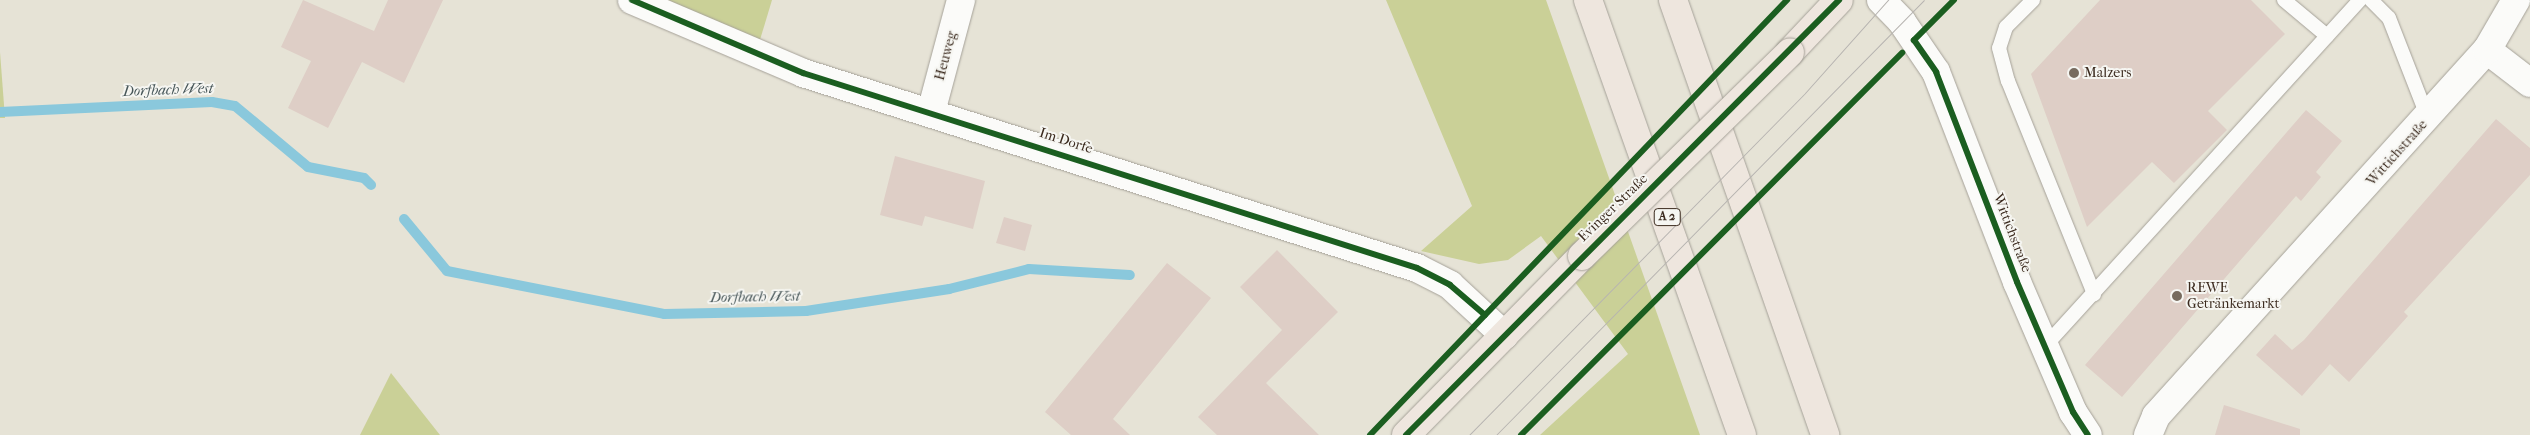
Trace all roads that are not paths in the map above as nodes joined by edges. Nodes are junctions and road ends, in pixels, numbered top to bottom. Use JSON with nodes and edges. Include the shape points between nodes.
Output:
{"nodes":[{"id":1,"x":632,"y":0,"type":"edge"},
{"id":2,"x":961,"y":0,"type":"edge"},
{"id":3,"x":1588,"y":0,"type":"edge"},
{"id":4,"x":1673,"y":0,"type":"edge"},
{"id":5,"x":1839,"y":0,"type":"edge"},
{"id":6,"x":1881,"y":0,"type":"edge"},
{"id":7,"x":2033,"y":0,"type":"edge"},
{"id":8,"x":2284,"y":0,"type":"edge"},
{"id":9,"x":2360,"y":0,"type":"edge"},
{"id":10,"x":2371,"y":0,"type":"edge"},
{"id":11,"x":2516,"y":0,"type":"edge"},
{"id":12,"x":2327,"y":36,"type":"junction"},
{"id":13,"x":2487,"y":50,"type":"junction"},
{"id":14,"x":2530,"y":83,"type":"edge"},
{"id":15,"x":931,"y":112,"type":"junction"},
{"id":16,"x":2428,"y":118,"type":"junction"},
{"id":17,"x":2094,"y":294,"type":"junction"},
{"id":18,"x":1504,"y":335,"type":"junction"},
{"id":19,"x":2044,"y":346,"type":"junction"},
{"id":20,"x":1406,"y":435,"type":"edge"},
{"id":21,"x":1742,"y":435,"type":"edge"},
{"id":22,"x":1825,"y":435,"type":"edge"},
{"id":23,"x":2088,"y":435,"type":"edge"},
{"id":24,"x":2148,"y":435,"type":"edge"}],
"edges":[{"from":1,"to":15,"type":"street","name":"Im Dorfe","via":[[803,73]]},
{"from":2,"to":15,"type":"street","name":"Heuweg"},
{"from":3,"to":21,"type":"main road","number":"A 2"},
{"from":4,"to":22,"type":"main road"},
{"from":5,"to":18,"type":"main road","name":"Evinger Straße","bridge":true},
{"from":6,"to":19,"type":"street","name":"Wittichstraße","via":[[1902,22],[1936,72]]},
{"from":7,"to":17,"type":"lane","via":[[2006,27],[1999,48],[2008,81]]},
{"from":8,"to":12,"type":"lane"},
{"from":9,"to":12,"type":"lane"},
{"from":10,"to":16,"type":"lane","via":[[2389,18]]},
{"from":11,"to":13,"type":"street","name":"Wittichstraße"},
{"from":12,"to":17,"type":"lane"},
{"from":13,"to":14,"type":"street"},
{"from":13,"to":16,"type":"street","name":"Wittichstraße"},
{"from":15,"to":18,"type":"street","name":"Im Dorfe","via":[[1417,268],[1456,290]]},
{"from":16,"to":24,"type":"street","name":"Wittichstraße","via":[[2156,416]]},
{"from":17,"to":19,"type":"lane"},
{"from":18,"to":20,"type":"main road","name":"Evinger Straße"},
{"from":19,"to":23,"type":"street","name":"Wittichstraße"}]}
